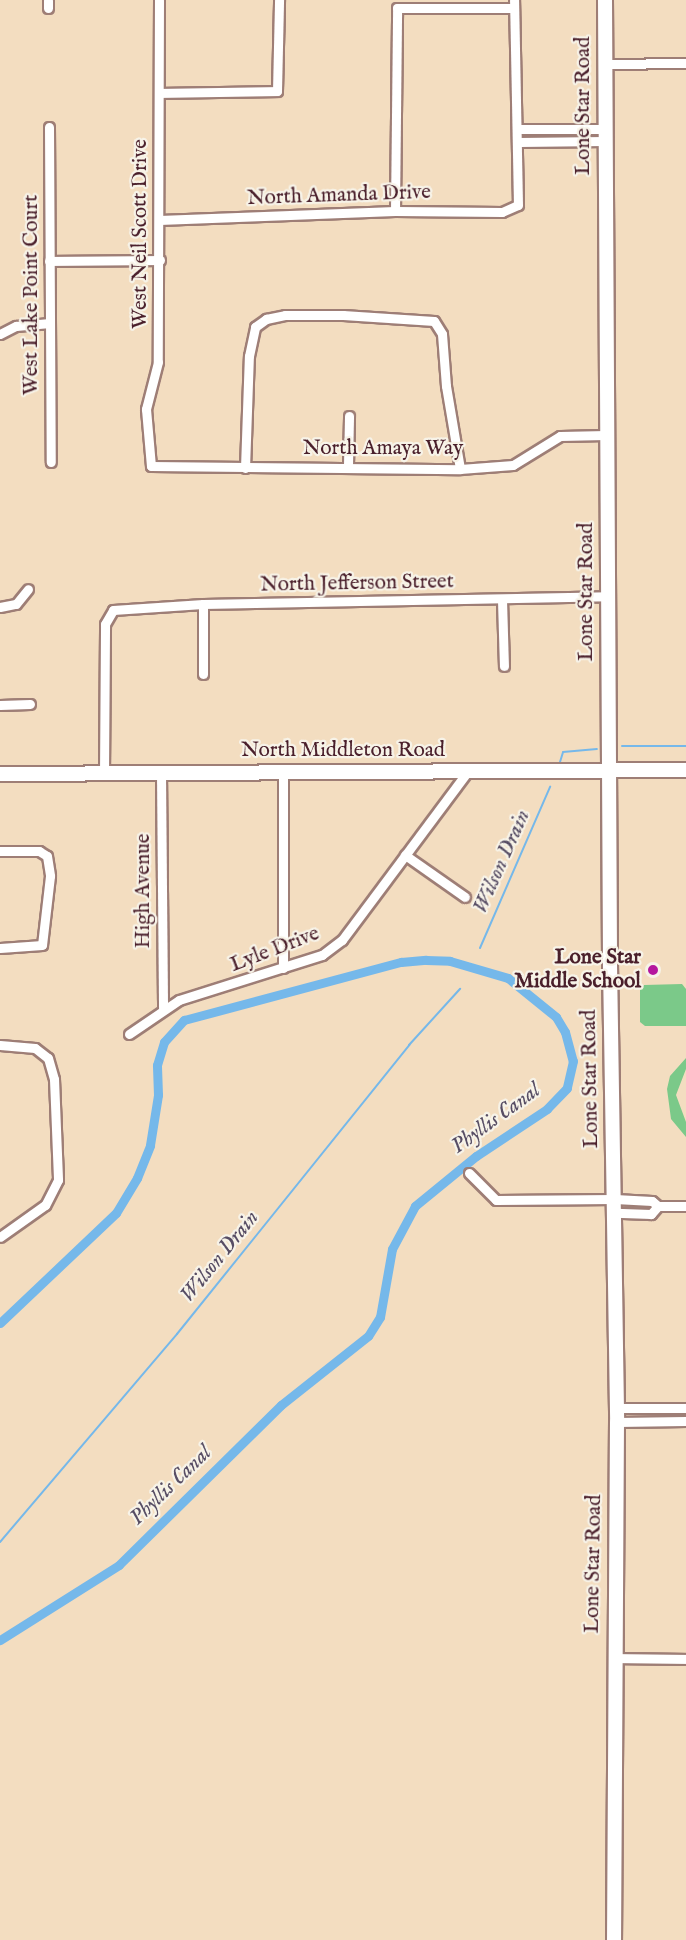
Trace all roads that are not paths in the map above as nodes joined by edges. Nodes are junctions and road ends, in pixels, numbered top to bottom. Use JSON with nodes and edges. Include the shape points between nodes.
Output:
{"nodes":[{"id":1,"x":159,"y":0,"type":"edge"},
{"id":2,"x":279,"y":0,"type":"edge"},
{"id":3,"x":605,"y":0,"type":"edge"},
{"id":4,"x":514,"y":4,"type":"edge"},
{"id":5,"x":686,"y":63,"type":"edge"},
{"id":6,"x":605,"y":64,"type":"junction"},
{"id":7,"x":161,"y":93,"type":"junction"},
{"id":8,"x":49,"y":127,"type":"dead end"},
{"id":9,"x":519,"y":129,"type":"junction"},
{"id":10,"x":605,"y":135,"type":"junction"},
{"id":11,"x":519,"y":142,"type":"junction"},
{"id":12,"x":395,"y":211,"type":"junction"},
{"id":13,"x":159,"y":220,"type":"junction"},
{"id":14,"x":160,"y":260,"type":"junction"},
{"id":15,"x":49,"y":261,"type":"junction"},
{"id":16,"x":50,"y":323,"type":"junction"},
{"id":17,"x":0,"y":333,"type":"edge"},
{"id":18,"x":349,"y":416,"type":"dead end"},
{"id":19,"x":606,"y":435,"type":"junction"},
{"id":20,"x":51,"y":462,"type":"dead end"},
{"id":21,"x":348,"y":465,"type":"junction"},
{"id":22,"x":151,"y":466,"type":"joint"},
{"id":23,"x":245,"y":468,"type":"junction"},
{"id":24,"x":460,"y":469,"type":"junction"},
{"id":25,"x":27,"y":589,"type":"dead end"},
{"id":26,"x":608,"y":596,"type":"junction"},
{"id":27,"x":502,"y":600,"type":"junction"},
{"id":28,"x":203,"y":604,"type":"junction"},
{"id":29,"x":0,"y":607,"type":"edge"},
{"id":30,"x":504,"y":666,"type":"dead end"},
{"id":31,"x":203,"y":674,"type":"dead end"},
{"id":32,"x":30,"y":704,"type":"dead end"},
{"id":33,"x":0,"y":705,"type":"edge"},
{"id":34,"x":609,"y":770,"type":"junction"},
{"id":35,"x":686,"y":770,"type":"edge"},
{"id":36,"x":468,"y":771,"type":"junction"},
{"id":37,"x":283,"y":772,"type":"junction"},
{"id":38,"x":161,"y":773,"type":"junction"},
{"id":39,"x":0,"y":774,"type":"edge"},
{"id":40,"x":104,"y":774,"type":"junction"},
{"id":41,"x":0,"y":851,"type":"edge"},
{"id":42,"x":405,"y":855,"type":"junction"},
{"id":43,"x":465,"y":897,"type":"dead end"},
{"id":44,"x":0,"y":948,"type":"edge"},
{"id":45,"x":283,"y":968,"type":"junction"},
{"id":46,"x":163,"y":1008,"type":"junction"},
{"id":47,"x":129,"y":1034,"type":"dead end"},
{"id":48,"x":0,"y":1045,"type":"edge"},
{"id":49,"x":469,"y":1173,"type":"dead end"},
{"id":50,"x":615,"y":1206,"type":"junction"},
{"id":51,"x":658,"y":1206,"type":"junction"},
{"id":52,"x":686,"y":1206,"type":"edge"},
{"id":53,"x":1,"y":1233,"type":"edge"},
{"id":54,"x":686,"y":1408,"type":"edge"},
{"id":55,"x":616,"y":1415,"type":"junction"},
{"id":56,"x":686,"y":1422,"type":"edge"},
{"id":57,"x":614,"y":1658,"type":"junction"},
{"id":58,"x":686,"y":1659,"type":"edge"},
{"id":59,"x":614,"y":1940,"type":"edge"}],
"edges":[{"from":1,"to":7,"type":"street","name":"West Neil Scott Drive"},
{"from":2,"to":7,"type":"street","via":[[277,90]]},
{"from":3,"to":6,"type":"main road","name":"Lone Star Road"},
{"from":4,"to":9,"type":"street"},
{"from":4,"to":12,"type":"street","via":[[397,8]]},
{"from":5,"to":6,"type":"street"},
{"from":6,"to":10,"type":"main road","name":"Lone Star Road"},
{"from":7,"to":13,"type":"street","name":"West Neil Scott Drive"},
{"from":8,"to":15,"type":"street","name":"West Lake Point Court"},
{"from":9,"to":10,"type":"street"},
{"from":9,"to":11,"type":"street"},
{"from":10,"to":11,"type":"street"},
{"from":10,"to":19,"type":"main road","name":"Lone Star Road"},
{"from":11,"to":12,"type":"street","name":"North Amanda Drive","via":[[518,205],[502,212]]},
{"from":12,"to":13,"type":"street","name":"North Amanda Drive"},
{"from":13,"to":14,"type":"street","name":"West Neil Scott Drive"},
{"from":14,"to":15,"type":"street"},
{"from":14,"to":22,"type":"street","name":"West Neil Scott Drive","via":[[158,362],[146,409]]},
{"from":15,"to":16,"type":"street","name":"West Lake Point Court"},
{"from":16,"to":17,"type":"street","via":[[16,326]]},
{"from":16,"to":20,"type":"street","name":"West Lake Point Court"},
{"from":18,"to":21,"type":"street"},
{"from":19,"to":24,"type":"street","name":"North Amaya Way","via":[[560,436],[513,465]]},
{"from":19,"to":26,"type":"main road","name":"Lone Star Road"},
{"from":21,"to":23,"type":"street","name":"North Amaya Way"},
{"from":21,"to":24,"type":"street","name":"North Amaya Way"},
{"from":22,"to":23,"type":"street","name":"North Amaya Way"},
{"from":23,"to":24,"type":"street","via":[[249,356],[255,327],[266,319],[285,315],[343,315],[434,321],[442,334]]},
{"from":25,"to":29,"type":"street","via":[[16,604]]},
{"from":26,"to":27,"type":"street","name":"North Jefferson Street"},
{"from":26,"to":34,"type":"main road","name":"Lone Star Road"},
{"from":27,"to":28,"type":"street","name":"North Jefferson Street"},
{"from":27,"to":30,"type":"street"},
{"from":28,"to":31,"type":"street"},
{"from":28,"to":40,"type":"street","name":"North Jefferson Street","via":[[125,609],[108,615]]},
{"from":32,"to":33,"type":"street"},
{"from":34,"to":35,"type":"main road","name":"North Middleton Road"},
{"from":34,"to":36,"type":"main road","name":"North Middleton Road"},
{"from":34,"to":50,"type":"main road","name":"Lone Star Road"},
{"from":36,"to":37,"type":"main road","name":"North Middleton Road"},
{"from":36,"to":42,"type":"street","name":"Lyle Drive"},
{"from":37,"to":38,"type":"main road","name":"North Middleton Road"},
{"from":37,"to":45,"type":"street"},
{"from":38,"to":40,"type":"main road","name":"North Middleton Road"},
{"from":38,"to":46,"type":"street","name":"High Avenue"},
{"from":39,"to":40,"type":"main road","name":"North Middleton Road"},
{"from":41,"to":44,"type":"street","via":[[39,851],[47,856],[50,876],[42,945]]},
{"from":42,"to":43,"type":"street"},
{"from":42,"to":45,"type":"street","name":"Lyle Drive","via":[[342,940],[322,956]]},
{"from":45,"to":46,"type":"street","name":"Lyle Drive"},
{"from":46,"to":47,"type":"street","name":"Lyle Drive","via":[[142,1029]]},
{"from":48,"to":53,"type":"street","via":[[35,1048],[48,1058],[54,1079],[58,1180],[45,1205]]},
{"from":49,"to":50,"type":"street","via":[[496,1200]]},
{"from":50,"to":51,"type":"street","via":[[652,1201]]},
{"from":50,"to":51,"type":"street","via":[[651,1214]]},
{"from":50,"to":55,"type":"main road","name":"Lone Star Road"},
{"from":51,"to":52,"type":"street"},
{"from":54,"to":55,"type":"street"},
{"from":55,"to":56,"type":"street"},
{"from":55,"to":57,"type":"main road","name":"Lone Star Road"},
{"from":57,"to":58,"type":"street"},
{"from":57,"to":59,"type":"main road","name":"Lone Star Road"}]}
